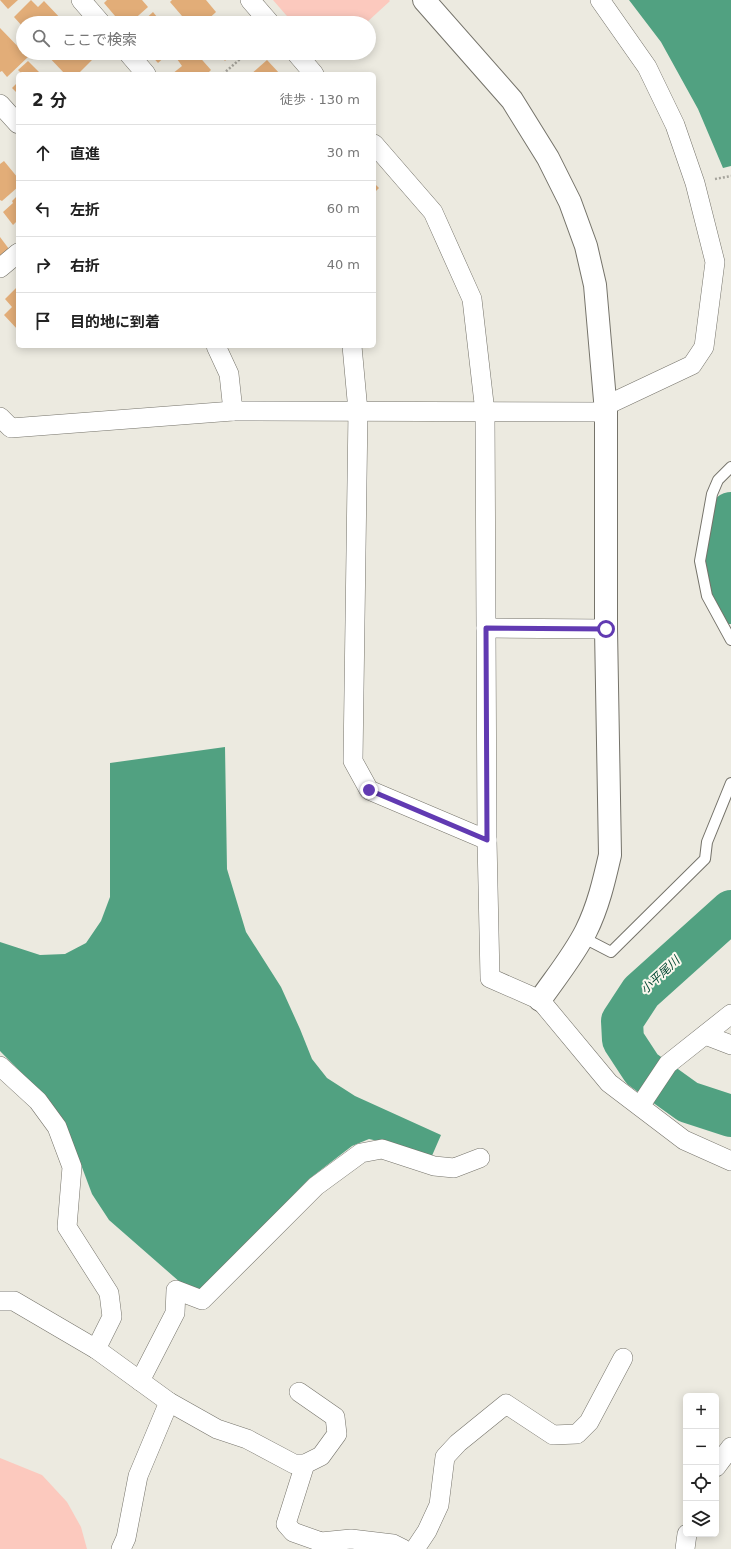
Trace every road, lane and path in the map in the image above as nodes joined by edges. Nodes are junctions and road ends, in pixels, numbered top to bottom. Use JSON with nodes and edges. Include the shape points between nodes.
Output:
{"nodes":[{"id":1,"x":81,"y":0,"type":"edge"},
{"id":2,"x":250,"y":0,"type":"edge"},
{"id":3,"x":424,"y":0,"type":"edge"},
{"id":4,"x":600,"y":0,"type":"edge"},
{"id":5,"x":95,"y":16,"type":"edge"},
{"id":6,"x":264,"y":16,"type":"edge"},
{"id":7,"x":134,"y":60,"type":"edge"},
{"id":8,"x":239,"y":60,"type":"edge"},
{"id":9,"x":302,"y":60,"type":"edge"},
{"id":10,"x":144,"y":72,"type":"edge"},
{"id":11,"x":225,"y":72,"type":"edge"},
{"id":12,"x":312,"y":72,"type":"edge"},
{"id":13,"x":0,"y":104,"type":"edge"},
{"id":14,"x":16,"y":122,"type":"edge"},
{"id":15,"x":376,"y":146,"type":"edge"},
{"id":16,"x":16,"y":255,"type":"edge"},
{"id":17,"x":0,"y":268,"type":"edge"},
{"id":18,"x":217,"y":348,"type":"edge"},
{"id":19,"x":352,"y":348,"type":"edge"},
{"id":20,"x":606,"y":409,"type":"junction"},
{"id":21,"x":233,"y":410,"type":"junction"},
{"id":22,"x":358,"y":411,"type":"junction"},
{"id":23,"x":485,"y":412,"type":"junction"},
{"id":24,"x":0,"y":417,"type":"edge"},
{"id":25,"x":731,"y":467,"type":"edge"},
{"id":26,"x":486,"y":628,"type":"junction"},
{"id":27,"x":606,"y":629,"type":"junction"},
{"id":28,"x":731,"y":640,"type":"edge"},
{"id":29,"x":731,"y":783,"type":"edge"},
{"id":30,"x":487,"y":840,"type":"junction"},
{"id":31,"x":582,"y":937,"type":"junction"},
{"id":32,"x":540,"y":1000,"type":"junction"},
{"id":33,"x":731,"y":1014,"type":"edge"},
{"id":34,"x":705,"y":1034,"type":"junction"},
{"id":35,"x":731,"y":1045,"type":"edge"},
{"id":36,"x":0,"y":1066,"type":"edge"},
{"id":37,"x":640,"y":1106,"type":"junction"},
{"id":38,"x":480,"y":1158,"type":"dead end"},
{"id":39,"x":731,"y":1161,"type":"edge"},
{"id":40,"x":0,"y":1301,"type":"edge"},
{"id":41,"x":96,"y":1349,"type":"junction"},
{"id":42,"x":623,"y":1358,"type":"dead end"},
{"id":43,"x":140,"y":1380,"type":"junction"},
{"id":44,"x":299,"y":1392,"type":"dead end"},
{"id":45,"x":169,"y":1402,"type":"junction"},
{"id":46,"x":731,"y":1447,"type":"edge"},
{"id":47,"x":305,"y":1464,"type":"junction"},
{"id":48,"x":718,"y":1465,"type":"edge"},
{"id":49,"x":687,"y":1537,"type":"edge"},
{"id":50,"x":121,"y":1549,"type":"edge"},
{"id":51,"x":403,"y":1549,"type":"edge"},
{"id":52,"x":415,"y":1549,"type":"edge"},
{"id":53,"x":685,"y":1549,"type":"edge"}],
"edges":[{"from":1,"to":5,"type":"street"},
{"from":2,"to":6,"type":"street"},
{"from":3,"to":20,"type":"street","via":[[512,100],[548,158],[570,202],[586,246],[595,285]]},
{"from":4,"to":20,"type":"street","via":[[647,67],[676,125],[695,183],[715,262],[704,347],[692,365]]},
{"from":7,"to":10,"type":"street"},
{"from":8,"to":11,"type":"path"},
{"from":9,"to":12,"type":"street"},
{"from":13,"to":14,"type":"street"},
{"from":15,"to":23,"type":"street","via":[[433,212],[472,299]]},
{"from":16,"to":17,"type":"street"},
{"from":18,"to":21,"type":"street","via":[[229,374]]},
{"from":19,"to":22,"type":"street"},
{"from":20,"to":23,"type":"street"},
{"from":20,"to":27,"type":"street"},
{"from":21,"to":22,"type":"street"},
{"from":21,"to":24,"type":"street","via":[[12,428]]},
{"from":22,"to":23,"type":"street"},
{"from":22,"to":30,"type":"street","via":[[353,761],[369,790]]},
{"from":23,"to":26,"type":"street"},
{"from":25,"to":28,"type":"lane","via":[[718,480],[712,494],[700,561],[707,596]]},
{"from":26,"to":27,"type":"street"},
{"from":26,"to":30,"type":"street"},
{"from":27,"to":31,"type":"street","via":[[610,855],[602,891]]},
{"from":29,"to":31,"type":"lane","via":[[707,842],[705,859],[611,952]]},
{"from":30,"to":32,"type":"street","via":[[490,978]]},
{"from":31,"to":32,"type":"street"},
{"from":32,"to":37,"type":"street","via":[[609,1083]]},
{"from":33,"to":34,"type":"street"},
{"from":34,"to":35,"type":"street"},
{"from":34,"to":37,"type":"street","via":[[668,1064]]},
{"from":36,"to":41,"type":"street","via":[[38,1101],[57,1127],[72,1167],[67,1227],[109,1293],[112,1318]]},
{"from":37,"to":39,"type":"street","via":[[684,1140]]},
{"from":38,"to":43,"type":"street","via":[[454,1168],[434,1166],[382,1149],[361,1153],[316,1186],[202,1300],[176,1290],[176,1313]]},
{"from":40,"to":41,"type":"street","via":[[14,1301]]},
{"from":41,"to":43,"type":"street"},
{"from":42,"to":52,"type":"street","via":[[589,1422],[577,1434],[553,1435],[506,1404],[458,1443],[445,1457],[439,1505]]},
{"from":43,"to":45,"type":"street"},
{"from":44,"to":47,"type":"street","via":[[335,1417],[337,1434],[321,1456]]},
{"from":45,"to":47,"type":"street","via":[[217,1429],[247,1440],[294,1464]]},
{"from":45,"to":50,"type":"street","via":[[138,1476],[126,1538]]},
{"from":46,"to":48,"type":"street"},
{"from":47,"to":51,"type":"street","via":[[286,1524],[293,1532],[321,1542],[351,1539],[393,1544]]},
{"from":49,"to":53,"type":"street"}]}
